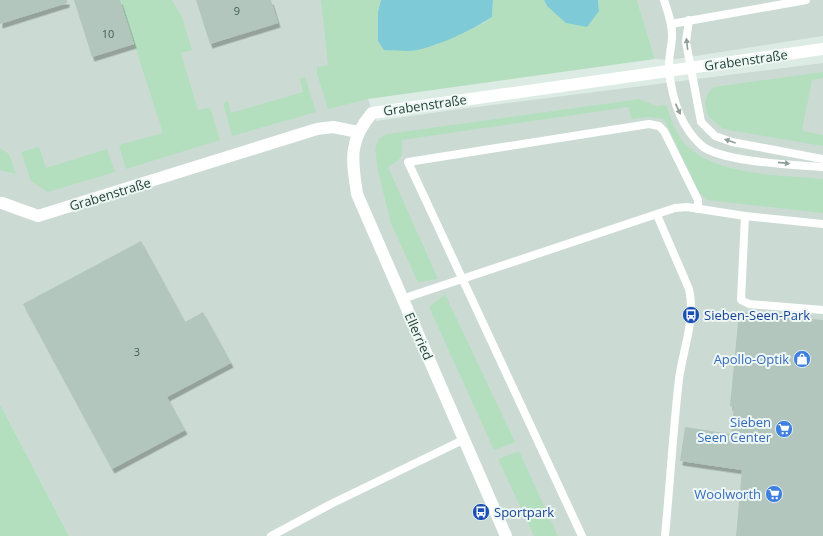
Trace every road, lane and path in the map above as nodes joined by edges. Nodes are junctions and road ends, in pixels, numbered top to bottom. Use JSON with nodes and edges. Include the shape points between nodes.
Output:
{"nodes":[{"id":1,"x":664,"y":0,"type":"edge"},
{"id":2,"x":806,"y":0,"type":"edge"},
{"id":3,"x":689,"y":20,"type":"junction"},
{"id":4,"x":671,"y":24,"type":"junction"},
{"id":5,"x":823,"y":49,"type":"edge"},
{"id":6,"x":691,"y":68,"type":"junction"},
{"id":7,"x":669,"y":71,"type":"junction"},
{"id":8,"x":358,"y":132,"type":"junction"},
{"id":9,"x":823,"y":159,"type":"edge"},
{"id":10,"x":823,"y":167,"type":"edge"},
{"id":11,"x":2,"y":203,"type":"dead end"},
{"id":12,"x":698,"y":209,"type":"junction"},
{"id":13,"x":657,"y":215,"type":"junction"},
{"id":14,"x":745,"y":216,"type":"junction"},
{"id":15,"x":823,"y":224,"type":"edge"},
{"id":16,"x":463,"y":279,"type":"junction"},
{"id":17,"x":402,"y":299,"type":"junction"},
{"id":18,"x":823,"y":310,"type":"edge"},
{"id":19,"x":465,"y":439,"type":"junction"},
{"id":20,"x":271,"y":536,"type":"edge"},
{"id":21,"x":506,"y":536,"type":"edge"},
{"id":22,"x":582,"y":536,"type":"edge"},
{"id":23,"x":665,"y":536,"type":"edge"}],
"edges":[{"from":1,"to":4,"type":"lane"},
{"from":2,"to":3,"type":"lane"},
{"from":3,"to":4,"type":"lane"},
{"from":6,"to":3,"type":"lane","one_way":true,"via":[[686,42]]},
{"from":4,"to":7,"type":"lane"},
{"from":5,"to":6,"type":"street","name":"Grabenstraße"},
{"from":6,"to":7,"type":"street","name":"Grabenstraße"},
{"from":9,"to":6,"type":"lane","one_way":true,"via":[[746,146],[714,136],[701,122]]},
{"from":7,"to":8,"type":"street","name":"Grabenstraße","via":[[372,113]]},
{"from":7,"to":10,"type":"lane","one_way":true,"via":[[674,101],[686,126],[702,146],[716,153],[743,159]]},
{"from":8,"to":11,"type":"street","name":"Grabenstraße","via":[[333,127],[317,130],[38,216]]},
{"from":8,"to":17,"type":"street","name":"Ellerried","via":[[352,158],[357,194]]},
{"from":12,"to":13,"type":"lane","via":[[675,208]]},
{"from":12,"to":14,"type":"lane"},
{"from":12,"to":16,"type":"lane","via":[[698,200],[664,131],[658,126],[648,124],[408,162]]},
{"from":13,"to":16,"type":"lane"},
{"from":13,"to":23,"type":"lane","via":[[691,299],[691,315],[679,379]]},
{"from":14,"to":15,"type":"lane"},
{"from":14,"to":18,"type":"lane","via":[[741,300],[749,304]]},
{"from":16,"to":17,"type":"lane"},
{"from":16,"to":22,"type":"lane"},
{"from":17,"to":19,"type":"street","name":"Ellerried"},
{"from":19,"to":20,"type":"lane"},
{"from":19,"to":21,"type":"street","name":"Ellerried"}]}
